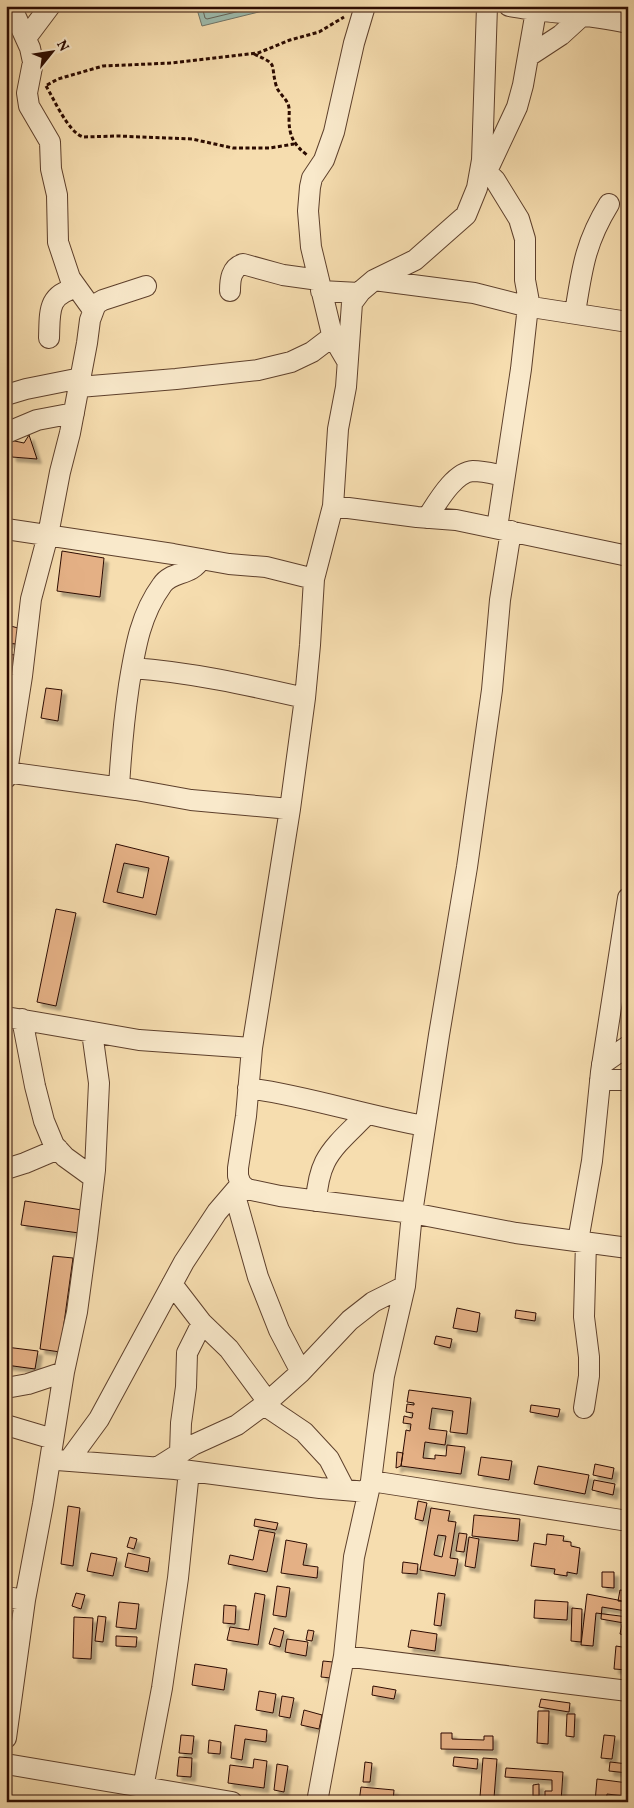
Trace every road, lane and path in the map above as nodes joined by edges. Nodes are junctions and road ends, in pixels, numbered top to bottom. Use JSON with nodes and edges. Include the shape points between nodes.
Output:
{"nodes":[{"id":1,"x":10,"y":6,"type":"edge"},
{"id":2,"x":50,"y":6,"type":"edge"},
{"id":3,"x":487,"y":6,"type":"edge"},
{"id":4,"x":509,"y":6,"type":"edge"},
{"id":5,"x":356,"y":10,"type":"edge"},
{"id":6,"x":536,"y":11,"type":"junction"},
{"id":7,"x":584,"y":14,"type":"junction"},
{"id":8,"x":625,"y":17,"type":"edge"},
{"id":9,"x":26,"y":38,"type":"junction"},
{"id":10,"x":253,"y":54,"type":"junction"},
{"id":11,"x":529,"y":56,"type":"junction"},
{"id":12,"x":33,"y":64,"type":"junction"},
{"id":13,"x":46,"y":86,"type":"junction"},
{"id":14,"x":294,"y":144,"type":"junction"},
{"id":15,"x":320,"y":167,"type":"junction"},
{"id":16,"x":484,"y":168,"type":"junction"},
{"id":17,"x":609,"y":204,"type":"dead end"},
{"id":18,"x":320,"y":285,"type":"junction"},
{"id":19,"x":146,"y":286,"type":"dead end"},
{"id":20,"x":366,"y":287,"type":"junction"},
{"id":21,"x":77,"y":288,"type":"junction"},
{"id":22,"x":230,"y":291,"type":"dead end"},
{"id":23,"x":529,"y":306,"type":"junction"},
{"id":24,"x":93,"y":310,"type":"junction"},
{"id":25,"x":575,"y":313,"type":"junction"},
{"id":26,"x":628,"y":322,"type":"edge"},
{"id":27,"x":333,"y":336,"type":"junction"},
{"id":28,"x":49,"y":338,"type":"dead end"},
{"id":29,"x":347,"y":361,"type":"junction"},
{"id":30,"x":80,"y":383,"type":"junction"},
{"id":31,"x":6,"y":395,"type":"edge"},
{"id":32,"x":74,"y":413,"type":"junction"},
{"id":33,"x":6,"y":433,"type":"edge"},
{"id":34,"x":504,"y":476,"type":"junction"},
{"id":35,"x":333,"y":506,"type":"junction"},
{"id":36,"x":427,"y":518,"type":"junction"},
{"id":37,"x":6,"y":529,"type":"edge"},
{"id":38,"x":504,"y":529,"type":"junction"},
{"id":39,"x":48,"y":535,"type":"junction"},
{"id":40,"x":628,"y":556,"type":"edge"},
{"id":41,"x":201,"y":559,"type":"junction"},
{"id":42,"x":314,"y":579,"type":"junction"},
{"id":43,"x":132,"y":668,"type":"junction"},
{"id":44,"x":305,"y":698,"type":"junction"},
{"id":45,"x":7,"y":774,"type":"edge"},
{"id":46,"x":119,"y":788,"type":"junction"},
{"id":47,"x":290,"y":809,"type":"junction"},
{"id":48,"x":628,"y":898,"type":"edge"},
{"id":49,"x":622,"y":975,"type":"edge"},
{"id":50,"x":14,"y":1018,"type":"edge"},
{"id":51,"x":92,"y":1032,"type":"junction"},
{"id":52,"x":628,"y":1046,"type":"edge"},
{"id":53,"x":252,"y":1048,"type":"junction"},
{"id":54,"x":601,"y":1072,"type":"junction"},
{"id":55,"x":628,"y":1080,"type":"edge"},
{"id":56,"x":248,"y":1088,"type":"junction"},
{"id":57,"x":367,"y":1114,"type":"junction"},
{"id":58,"x":425,"y":1126,"type":"junction"},
{"id":59,"x":58,"y":1149,"type":"junction"},
{"id":60,"x":6,"y":1169,"type":"edge"},
{"id":61,"x":94,"y":1178,"type":"junction"},
{"id":62,"x":238,"y":1188,"type":"junction"},
{"id":63,"x":316,"y":1201,"type":"junction"},
{"id":64,"x":412,"y":1213,"type":"junction"},
{"id":65,"x":582,"y":1241,"type":"junction"},
{"id":66,"x":628,"y":1248,"type":"edge"},
{"id":67,"x":172,"y":1284,"type":"junction"},
{"id":68,"x":405,"y":1286,"type":"junction"},
{"id":69,"x":202,"y":1323,"type":"junction"},
{"id":70,"x":64,"y":1372,"type":"junction"},
{"id":71,"x":301,"y":1372,"type":"junction"},
{"id":72,"x":6,"y":1388,"type":"edge"},
{"id":73,"x":266,"y":1403,"type":"junction"},
{"id":74,"x":584,"y":1408,"type":"dead end"},
{"id":75,"x":6,"y":1426,"type":"edge"},
{"id":76,"x":54,"y":1439,"type":"junction"},
{"id":77,"x":180,"y":1453,"type":"junction"},
{"id":78,"x":60,"y":1460,"type":"junction"},
{"id":79,"x":158,"y":1468,"type":"junction"},
{"id":80,"x":189,"y":1471,"type":"junction"},
{"id":81,"x":370,"y":1487,"type":"junction"},
{"id":82,"x":345,"y":1490,"type":"junction"},
{"id":83,"x":628,"y":1521,"type":"edge"},
{"id":84,"x":16,"y":1599,"type":"edge"},
{"id":85,"x":344,"y":1656,"type":"junction"},
{"id":86,"x":628,"y":1691,"type":"edge"},
{"id":87,"x":6,"y":1738,"type":"edge"},
{"id":88,"x":8,"y":1770,"type":"edge"},
{"id":89,"x":143,"y":1788,"type":"junction"},
{"id":90,"x":232,"y":1802,"type":"edge"},
{"id":91,"x":317,"y":1802,"type":"edge"}],
"edges":[{"from":1,"to":9,"type":"street"},
{"from":2,"to":9,"type":"street"},
{"from":3,"to":16,"type":"street"},
{"from":4,"to":6,"type":"street"},
{"from":5,"to":10,"type":"path","via":[[319,32]]},
{"from":5,"to":15,"type":"street","via":[[354,43],[334,132]]},
{"from":6,"to":7,"type":"street"},
{"from":6,"to":11,"type":"street"},
{"from":7,"to":8,"type":"street"},
{"from":7,"to":11,"type":"street","via":[[561,35]]},
{"from":9,"to":12,"type":"street"},
{"from":10,"to":13,"type":"path","via":[[172,63],[102,66],[58,79]]},
{"from":10,"to":14,"type":"path","via":[[274,67],[277,88],[290,111],[290,136]]},
{"from":11,"to":16,"type":"street","via":[[517,107]]},
{"from":12,"to":13,"type":"path"},
{"from":12,"to":21,"type":"street","via":[[27,93],[30,106],[50,142],[51,169],[57,195],[58,242],[70,278]]},
{"from":13,"to":14,"type":"path","via":[[70,128],[85,137],[192,139],[233,148]]},
{"from":14,"to":15,"type":"path"},
{"from":15,"to":18,"type":"street","via":[[312,178],[308,211],[311,247]]},
{"from":16,"to":20,"type":"street","via":[[466,215],[415,260]]},
{"from":16,"to":23,"type":"street","via":[[496,180],[520,219],[525,239]]},
{"from":17,"to":25,"type":"street","via":[[584,256]]},
{"from":18,"to":20,"type":"street"},
{"from":18,"to":22,"type":"street","via":[[243,264],[232,274]]},
{"from":18,"to":27,"type":"street"},
{"from":19,"to":24,"type":"street","via":[[103,300]]},
{"from":20,"to":23,"type":"street","via":[[398,285],[474,293]]},
{"from":20,"to":29,"type":"street","via":[[352,303]]},
{"from":21,"to":24,"type":"street"},
{"from":21,"to":28,"type":"street","via":[[64,291],[54,299]]},
{"from":23,"to":25,"type":"street"},
{"from":23,"to":34,"type":"street"},
{"from":24,"to":30,"type":"street"},
{"from":25,"to":26,"type":"street"},
{"from":27,"to":29,"type":"street"},
{"from":27,"to":30,"type":"street","via":[[292,362],[258,370],[176,379]]},
{"from":29,"to":35,"type":"street"},
{"from":30,"to":31,"type":"street","via":[[26,389]]},
{"from":30,"to":32,"type":"street"},
{"from":32,"to":33,"type":"street","via":[[37,420]]},
{"from":32,"to":39,"type":"street"},
{"from":34,"to":36,"type":"street","via":[[471,471],[461,476]]},
{"from":34,"to":38,"type":"street"},
{"from":35,"to":36,"type":"street"},
{"from":35,"to":42,"type":"street"},
{"from":36,"to":38,"type":"street"},
{"from":37,"to":39,"type":"street"},
{"from":38,"to":40,"type":"street"},
{"from":38,"to":58,"type":"street","via":[[492,690]]},
{"from":39,"to":41,"type":"street"},
{"from":39,"to":45,"type":"street","via":[[31,598]]},
{"from":41,"to":42,"type":"street","via":[[266,567]]},
{"from":41,"to":43,"type":"street","via":[[192,570],[166,580],[155,595],[143,618]]},
{"from":42,"to":44,"type":"street"},
{"from":43,"to":44,"type":"street","via":[[233,682]]},
{"from":43,"to":46,"type":"street","via":[[122,732]]},
{"from":44,"to":47,"type":"street"},
{"from":45,"to":46,"type":"street"},
{"from":46,"to":47,"type":"street","via":[[191,800]]},
{"from":47,"to":53,"type":"street"},
{"from":48,"to":49,"type":"street"},
{"from":49,"to":54,"type":"street"},
{"from":50,"to":51,"type":"street"},
{"from":50,"to":59,"type":"street","via":[[44,1121]]},
{"from":51,"to":53,"type":"street","via":[[138,1040]]},
{"from":51,"to":61,"type":"street","via":[[99,1082]]},
{"from":52,"to":54,"type":"street"},
{"from":53,"to":56,"type":"street"},
{"from":54,"to":55,"type":"street"},
{"from":54,"to":65,"type":"street"},
{"from":56,"to":57,"type":"street","via":[[279,1092]]},
{"from":56,"to":62,"type":"street"},
{"from":57,"to":58,"type":"street"},
{"from":57,"to":63,"type":"street","via":[[325,1162],[318,1181]]},
{"from":58,"to":64,"type":"street"},
{"from":59,"to":60,"type":"street"},
{"from":59,"to":61,"type":"street"},
{"from":61,"to":70,"type":"street","via":[[77,1312]]},
{"from":62,"to":63,"type":"street"},
{"from":62,"to":67,"type":"street","via":[[217,1212]]},
{"from":62,"to":71,"type":"street","via":[[258,1277],[279,1330]]},
{"from":63,"to":64,"type":"street"},
{"from":64,"to":65,"type":"street","via":[[516,1233]]},
{"from":64,"to":68,"type":"street"},
{"from":65,"to":66,"type":"street"},
{"from":65,"to":74,"type":"street","via":[[584,1317],[589,1357]]},
{"from":67,"to":69,"type":"street"},
{"from":67,"to":78,"type":"street","via":[[98,1419]]},
{"from":68,"to":71,"type":"street","via":[[373,1302],[350,1320]]},
{"from":68,"to":81,"type":"street","via":[[384,1376]]},
{"from":69,"to":73,"type":"street","via":[[228,1349]]},
{"from":69,"to":77,"type":"street","via":[[187,1352]]},
{"from":70,"to":72,"type":"street"},
{"from":70,"to":76,"type":"street"},
{"from":71,"to":73,"type":"street"},
{"from":73,"to":77,"type":"street","via":[[237,1425]]},
{"from":73,"to":82,"type":"street","via":[[304,1432],[329,1459]]},
{"from":75,"to":76,"type":"street"},
{"from":76,"to":78,"type":"street"},
{"from":77,"to":79,"type":"street"},
{"from":78,"to":79,"type":"street"},
{"from":78,"to":84,"type":"street"},
{"from":79,"to":80,"type":"street"},
{"from":80,"to":82,"type":"street"},
{"from":80,"to":89,"type":"street","via":[[178,1578]]},
{"from":81,"to":82,"type":"street"},
{"from":81,"to":83,"type":"street"},
{"from":81,"to":85,"type":"street","via":[[354,1557]]},
{"from":84,"to":87,"type":"street"},
{"from":85,"to":86,"type":"street"},
{"from":85,"to":91,"type":"street"},
{"from":88,"to":89,"type":"street"},
{"from":89,"to":90,"type":"street"}]}
